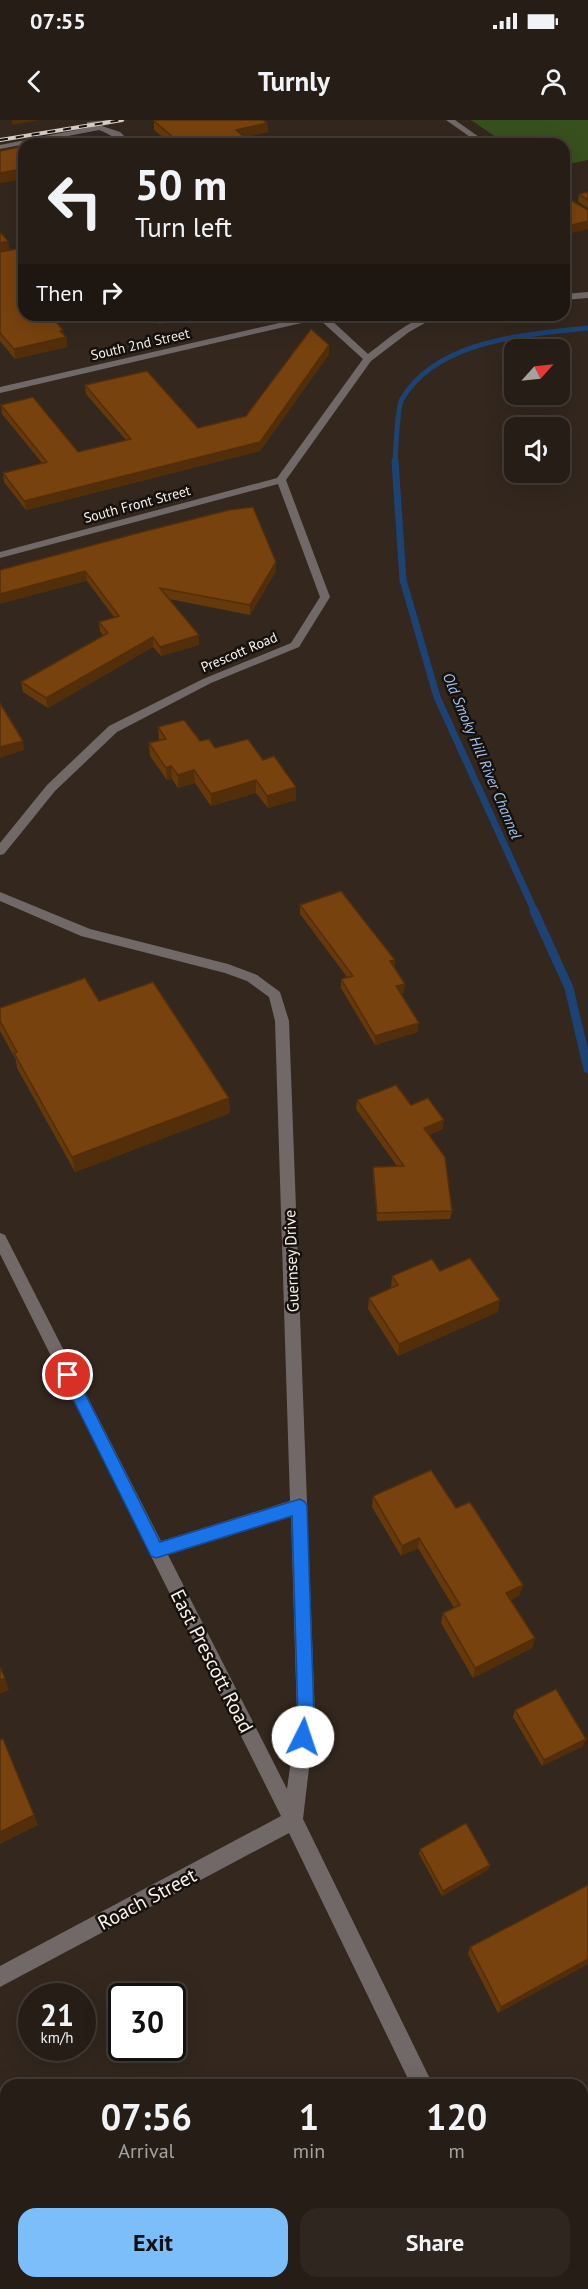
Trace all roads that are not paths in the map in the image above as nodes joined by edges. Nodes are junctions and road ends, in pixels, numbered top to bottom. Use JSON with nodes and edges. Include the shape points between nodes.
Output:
{"nodes":[{"id":1,"x":122,"y":120,"type":"edge"},
{"id":2,"x":450,"y":120,"type":"edge"},
{"id":3,"x":92,"y":125,"type":"edge"},
{"id":4,"x":38,"y":138,"type":"edge"},
{"id":5,"x":122,"y":138,"type":"edge"},
{"id":6,"x":476,"y":138,"type":"edge"},
{"id":7,"x":18,"y":143,"type":"edge"},
{"id":8,"x":0,"y":147,"type":"edge"},
{"id":9,"x":18,"y":254,"type":"edge"},
{"id":10,"x":0,"y":258,"type":"edge"},
{"id":11,"x":588,"y":295,"type":"edge"},
{"id":12,"x":570,"y":296,"type":"edge"},
{"id":13,"x":298,"y":321,"type":"edge"},
{"id":14,"x":326,"y":321,"type":"edge"},
{"id":15,"x":424,"y":321,"type":"edge"},
{"id":16,"x":368,"y":359,"type":"junction"},
{"id":17,"x":0,"y":390,"type":"edge"},
{"id":18,"x":281,"y":480,"type":"junction"},
{"id":19,"x":0,"y":555,"type":"edge"},
{"id":20,"x":0,"y":851,"type":"edge"},
{"id":21,"x":0,"y":896,"type":"edge"},
{"id":22,"x":0,"y":1239,"type":"edge"},
{"id":23,"x":300,"y":1506,"type":"junction"},
{"id":24,"x":156,"y":1551,"type":"junction"},
{"id":25,"x":293,"y":1820,"type":"junction"},
{"id":26,"x":0,"y":1977,"type":"edge"},
{"id":27,"x":419,"y":2079,"type":"edge"}],
"edges":[{"from":1,"to":3,"type":"street"},
{"from":2,"to":6,"type":"street"},
{"from":3,"to":4,"type":"street"},
{"from":3,"to":5,"type":"street"},
{"from":7,"to":8,"type":"street"},
{"from":9,"to":10,"type":"street"},
{"from":11,"to":12,"type":"street"},
{"from":13,"to":17,"type":"street","name":"South 2nd Street"},
{"from":14,"to":16,"type":"street"},
{"from":15,"to":16,"type":"street"},
{"from":16,"to":18,"type":"street"},
{"from":18,"to":19,"type":"street","name":"South Front Street"},
{"from":18,"to":20,"type":"street","name":"Prescott Road","via":[[325,597],[295,645],[207,681],[113,729],[51,788]]},
{"from":21,"to":23,"type":"street","name":"Guernsey Drive","via":[[86,933],[228,969],[252,978],[275,995],[282,1021]]},
{"from":22,"to":24,"type":"street","name":"East Prescott Road"},
{"from":23,"to":24,"type":"street"},
{"from":23,"to":25,"type":"street","name":"Guernsey Drive","via":[[306,1717]]},
{"from":24,"to":25,"type":"street","name":"East Prescott Road"},
{"from":25,"to":26,"type":"street","name":"Roach Street"},
{"from":25,"to":27,"type":"street","name":"East Prescott Road"}]}
